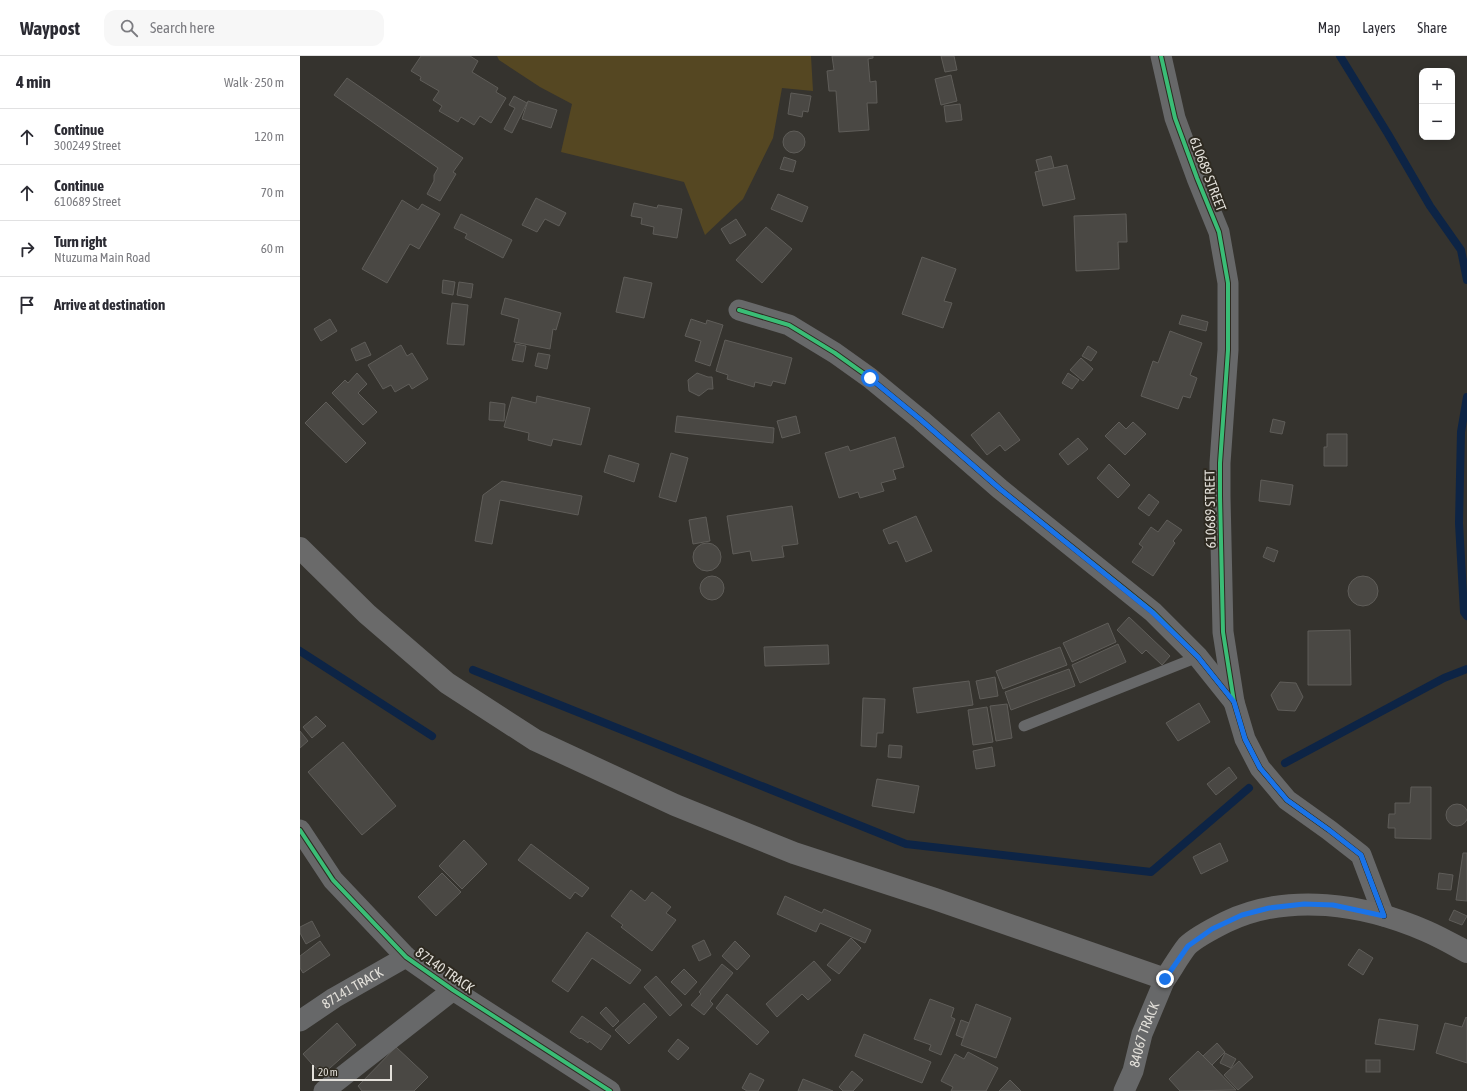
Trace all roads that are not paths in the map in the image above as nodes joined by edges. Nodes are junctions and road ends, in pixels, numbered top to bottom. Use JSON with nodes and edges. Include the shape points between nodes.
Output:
{"nodes":[{"id":1,"x":1162,"y":56,"type":"edge"},
{"id":2,"x":739,"y":310,"type":"dead end"},
{"id":3,"x":300,"y":548,"type":"edge"},
{"id":4,"x":1198,"y":657,"type":"junction"},
{"id":5,"x":1234,"y":702,"type":"junction"},
{"id":6,"x":1024,"y":726,"type":"dead end"},
{"id":7,"x":300,"y":830,"type":"edge"},
{"id":8,"x":1384,"y":916,"type":"junction"},
{"id":9,"x":1467,"y":952,"type":"edge"},
{"id":10,"x":406,"y":956,"type":"junction"},
{"id":11,"x":1165,"y":979,"type":"junction"},
{"id":12,"x":453,"y":990,"type":"junction"},
{"id":13,"x":300,"y":1021,"type":"edge"},
{"id":14,"x":324,"y":1091,"type":"edge"},
{"id":15,"x":610,"y":1091,"type":"edge"},
{"id":16,"x":1124,"y":1091,"type":"edge"}],
"edges":[{"from":1,"to":5,"type":"street","name":"610689 STREET","via":[[1175,118],[1219,232],[1228,283],[1228,350],[1220,496],[1223,632]]},
{"from":2,"to":4,"type":"street","via":[[789,325],[870,378],[1000,489],[1152,612]]},
{"from":3,"to":11,"type":"main road","via":[[366,614],[447,683],[535,740],[675,805],[794,853]]},
{"from":4,"to":5,"type":"street"},
{"from":4,"to":6,"type":"lane"},
{"from":5,"to":8,"type":"street","name":"610689 STREET","via":[[1245,739],[1260,768],[1287,800],[1361,855]]},
{"from":7,"to":10,"type":"street","name":"87140 TRACK","via":[[333,880]]},
{"from":8,"to":9,"type":"main road","via":[[1426,931]]},
{"from":8,"to":11,"type":"main road","via":[[1333,905],[1304,904],[1269,908],[1242,915],[1212,929],[1188,946]]},
{"from":10,"to":12,"type":"street","name":"87140 TRACK"},
{"from":10,"to":13,"type":"street","name":"87141 TRACK"},
{"from":11,"to":16,"type":"street","name":"84067 TRACK","via":[[1142,1034],[1133,1071]]},
{"from":12,"to":14,"type":"street"},
{"from":12,"to":15,"type":"street","name":"87140 TRACK"}]}
